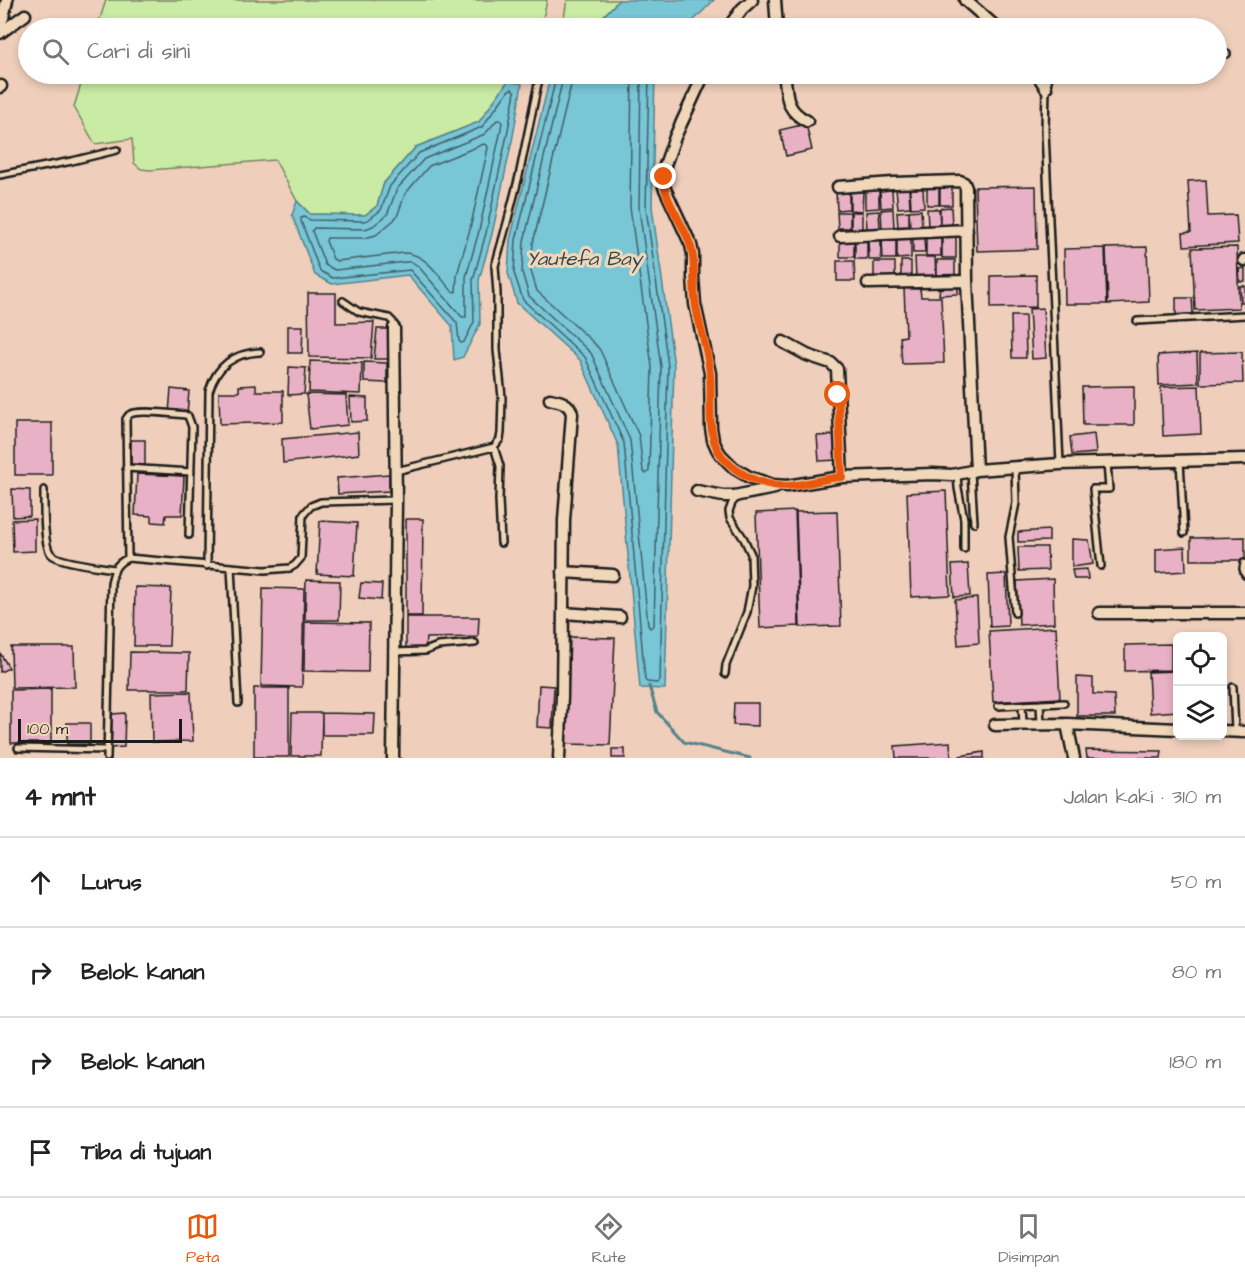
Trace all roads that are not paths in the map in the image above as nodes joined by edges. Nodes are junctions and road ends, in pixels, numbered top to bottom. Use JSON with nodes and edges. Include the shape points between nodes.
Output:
{"nodes":[{"id":1,"x":7,"y":0,"type":"edge"},
{"id":2,"x":752,"y":0,"type":"edge"},
{"id":3,"x":775,"y":0,"type":"edge"},
{"id":4,"x":965,"y":0,"type":"edge"},
{"id":5,"x":25,"y":15,"type":"dead end"},
{"id":6,"x":21,"y":18,"type":"edge"},
{"id":7,"x":735,"y":18,"type":"edge"},
{"id":8,"x":776,"y":18,"type":"edge"},
{"id":9,"x":986,"y":18,"type":"edge"},
{"id":10,"x":18,"y":20,"type":"edge"},
{"id":11,"x":0,"y":22,"type":"edge"},
{"id":12,"x":0,"y":33,"type":"edge"},
{"id":13,"x":538,"y":84,"type":"edge"},
{"id":14,"x":699,"y":84,"type":"edge"},
{"id":15,"x":785,"y":84,"type":"edge"},
{"id":16,"x":1043,"y":84,"type":"edge"},
{"id":17,"x":1047,"y":84,"type":"edge"},
{"id":18,"x":1046,"y":88,"type":"junction"},
{"id":19,"x":807,"y":121,"type":"dead end"},
{"id":20,"x":117,"y":150,"type":"dead end"},
{"id":21,"x":0,"y":176,"type":"edge"},
{"id":22,"x":838,"y":187,"type":"dead end"},
{"id":23,"x":967,"y":230,"type":"junction"},
{"id":24,"x":840,"y":236,"type":"dead end"},
{"id":25,"x":967,"y":281,"type":"junction"},
{"id":26,"x":868,"y":283,"type":"dead end"},
{"id":27,"x":343,"y":301,"type":"dead end"},
{"id":28,"x":1245,"y":315,"type":"edge"},
{"id":29,"x":1137,"y":321,"type":"dead end"},
{"id":30,"x":394,"y":328,"type":"joint"},
{"id":31,"x":783,"y":342,"type":"dead end"},
{"id":32,"x":260,"y":352,"type":"dead end"},
{"id":33,"x":550,"y":399,"type":"dead end"},
{"id":34,"x":494,"y":447,"type":"junction"},
{"id":35,"x":1245,"y":459,"type":"edge"},
{"id":36,"x":1180,"y":461,"type":"junction"},
{"id":37,"x":1107,"y":463,"type":"junction"},
{"id":38,"x":1060,"y":464,"type":"junction"},
{"id":39,"x":1015,"y":467,"type":"junction"},
{"id":40,"x":126,"y":468,"type":"junction"},
{"id":41,"x":396,"y":471,"type":"junction"},
{"id":42,"x":973,"y":471,"type":"junction"},
{"id":43,"x":190,"y":472,"type":"junction"},
{"id":44,"x":957,"y":474,"type":"junction"},
{"id":45,"x":842,"y":477,"type":"junction"},
{"id":46,"x":787,"y":486,"type":"junction"},
{"id":47,"x":44,"y":490,"type":"dead end"},
{"id":48,"x":697,"y":491,"type":"dead end"},
{"id":49,"x":739,"y":495,"type":"junction"},
{"id":50,"x":396,"y":500,"type":"junction"},
{"id":51,"x":974,"y":523,"type":"dead end"},
{"id":52,"x":1184,"y":533,"type":"dead end"},
{"id":53,"x":189,"y":535,"type":"dead end"},
{"id":54,"x":501,"y":543,"type":"dead end"},
{"id":55,"x":964,"y":549,"type":"dead end"},
{"id":56,"x":128,"y":558,"type":"junction"},
{"id":57,"x":1244,"y":563,"type":"edge"},
{"id":58,"x":207,"y":566,"type":"junction"},
{"id":59,"x":1101,"y":566,"type":"dead end"},
{"id":60,"x":231,"y":567,"type":"junction"},
{"id":61,"x":114,"y":569,"type":"junction"},
{"id":62,"x":563,"y":572,"type":"junction"},
{"id":63,"x":1245,"y":574,"type":"edge"},
{"id":64,"x":613,"y":575,"type":"dead end"},
{"id":65,"x":562,"y":613,"type":"junction"},
{"id":66,"x":1099,"y":613,"type":"dead end"},
{"id":67,"x":1245,"y":613,"type":"edge"},
{"id":68,"x":1015,"y":614,"type":"dead end"},
{"id":69,"x":621,"y":617,"type":"dead end"},
{"id":70,"x":475,"y":643,"type":"dead end"},
{"id":71,"x":394,"y":652,"type":"junction"},
{"id":72,"x":725,"y":674,"type":"dead end"},
{"id":73,"x":1233,"y":687,"type":"dead end"},
{"id":74,"x":238,"y":703,"type":"dead end"},
{"id":75,"x":1064,"y":703,"type":"dead end"},
{"id":76,"x":1040,"y":704,"type":"junction"},
{"id":77,"x":1022,"y":705,"type":"junction"},
{"id":78,"x":998,"y":706,"type":"dead end"},
{"id":79,"x":1023,"y":724,"type":"junction"},
{"id":80,"x":1041,"y":724,"type":"junction"},
{"id":81,"x":1067,"y":724,"type":"junction"},
{"id":82,"x":995,"y":725,"type":"dead end"},
{"id":83,"x":1173,"y":729,"type":"edge"},
{"id":84,"x":1240,"y":731,"type":"edge"},
{"id":85,"x":18,"y":748,"type":"dead end"},
{"id":86,"x":106,"y":750,"type":"junction"},
{"id":87,"x":107,"y":758,"type":"edge"},
{"id":88,"x":393,"y":758,"type":"edge"},
{"id":89,"x":558,"y":758,"type":"edge"},
{"id":90,"x":1074,"y":758,"type":"edge"}],
"edges":[{"from":1,"to":11,"type":"street"},
{"from":2,"to":7,"type":"street"},
{"from":3,"to":8,"type":"street"},
{"from":4,"to":9,"type":"street"},
{"from":5,"to":6,"type":"street"},
{"from":10,"to":12,"type":"street"},
{"from":13,"to":34,"type":"lane","via":[[495,266],[502,397],[501,433]]},
{"from":14,"to":46,"type":"street","via":[[675,136],[665,165],[663,187],[693,254],[695,304],[710,373],[713,440],[734,468],[762,482]]},
{"from":15,"to":19,"type":"street","via":[[792,111]]},
{"from":16,"to":18,"type":"street"},
{"from":17,"to":18,"type":"lane"},
{"from":18,"to":38,"type":"lane"},
{"from":20,"to":21,"type":"lane"},
{"from":22,"to":23,"type":"street","via":[[960,181],[966,188]]},
{"from":23,"to":24,"type":"street"},
{"from":23,"to":25,"type":"street"},
{"from":25,"to":26,"type":"street"},
{"from":25,"to":42,"type":"street"},
{"from":27,"to":30,"type":"lane","via":[[359,312],[389,318]]},
{"from":28,"to":29,"type":"lane"},
{"from":30,"to":41,"type":"street"},
{"from":31,"to":45,"type":"street","via":[[837,369]]},
{"from":32,"to":58,"type":"lane","via":[[235,356],[217,373],[209,391]]},
{"from":33,"to":62,"type":"street","via":[[567,404],[572,414]]},
{"from":34,"to":41,"type":"lane"},
{"from":34,"to":54,"type":"lane","via":[[500,466]]},
{"from":35,"to":36,"type":"street"},
{"from":36,"to":37,"type":"street"},
{"from":36,"to":52,"type":"lane"},
{"from":37,"to":38,"type":"street"},
{"from":37,"to":59,"type":"lane","via":[[1109,489],[1093,489]]},
{"from":38,"to":39,"type":"street"},
{"from":39,"to":42,"type":"street"},
{"from":39,"to":68,"type":"lane","via":[[1016,503],[1009,537]]},
{"from":40,"to":43,"type":"lane"},
{"from":40,"to":43,"type":"lane","via":[[126,419],[129,415],[152,412],[188,416],[192,427]]},
{"from":40,"to":56,"type":"lane"},
{"from":41,"to":50,"type":"street"},
{"from":42,"to":44,"type":"street"},
{"from":42,"to":51,"type":"lane"},
{"from":43,"to":53,"type":"lane"},
{"from":44,"to":45,"type":"street"},
{"from":44,"to":55,"type":"lane"},
{"from":45,"to":46,"type":"street"},
{"from":46,"to":49,"type":"street"},
{"from":47,"to":61,"type":"lane","via":[[45,533],[51,556]]},
{"from":48,"to":49,"type":"street"},
{"from":49,"to":72,"type":"lane","via":[[729,511],[751,554],[752,586]]},
{"from":50,"to":60,"type":"lane","via":[[321,502],[311,506],[303,515],[301,558],[295,565],[265,570]]},
{"from":50,"to":71,"type":"street"},
{"from":56,"to":58,"type":"lane"},
{"from":56,"to":61,"type":"lane"},
{"from":57,"to":63,"type":"lane"},
{"from":58,"to":60,"type":"lane"},
{"from":60,"to":74,"type":"lane"},
{"from":61,"to":86,"type":"lane"},
{"from":62,"to":64,"type":"street"},
{"from":62,"to":65,"type":"street"},
{"from":65,"to":69,"type":"street"},
{"from":65,"to":89,"type":"street"},
{"from":66,"to":67,"type":"street"},
{"from":70,"to":71,"type":"lane"},
{"from":71,"to":88,"type":"street"},
{"from":73,"to":84,"type":"lane"},
{"from":75,"to":76,"type":"lane"},
{"from":76,"to":77,"type":"lane"},
{"from":76,"to":80,"type":"lane"},
{"from":77,"to":78,"type":"lane"},
{"from":77,"to":79,"type":"lane"},
{"from":79,"to":80,"type":"street"},
{"from":79,"to":82,"type":"street"},
{"from":80,"to":81,"type":"street"},
{"from":81,"to":83,"type":"street"},
{"from":81,"to":90,"type":"street"},
{"from":85,"to":86,"type":"lane"},
{"from":86,"to":87,"type":"lane"}]}
